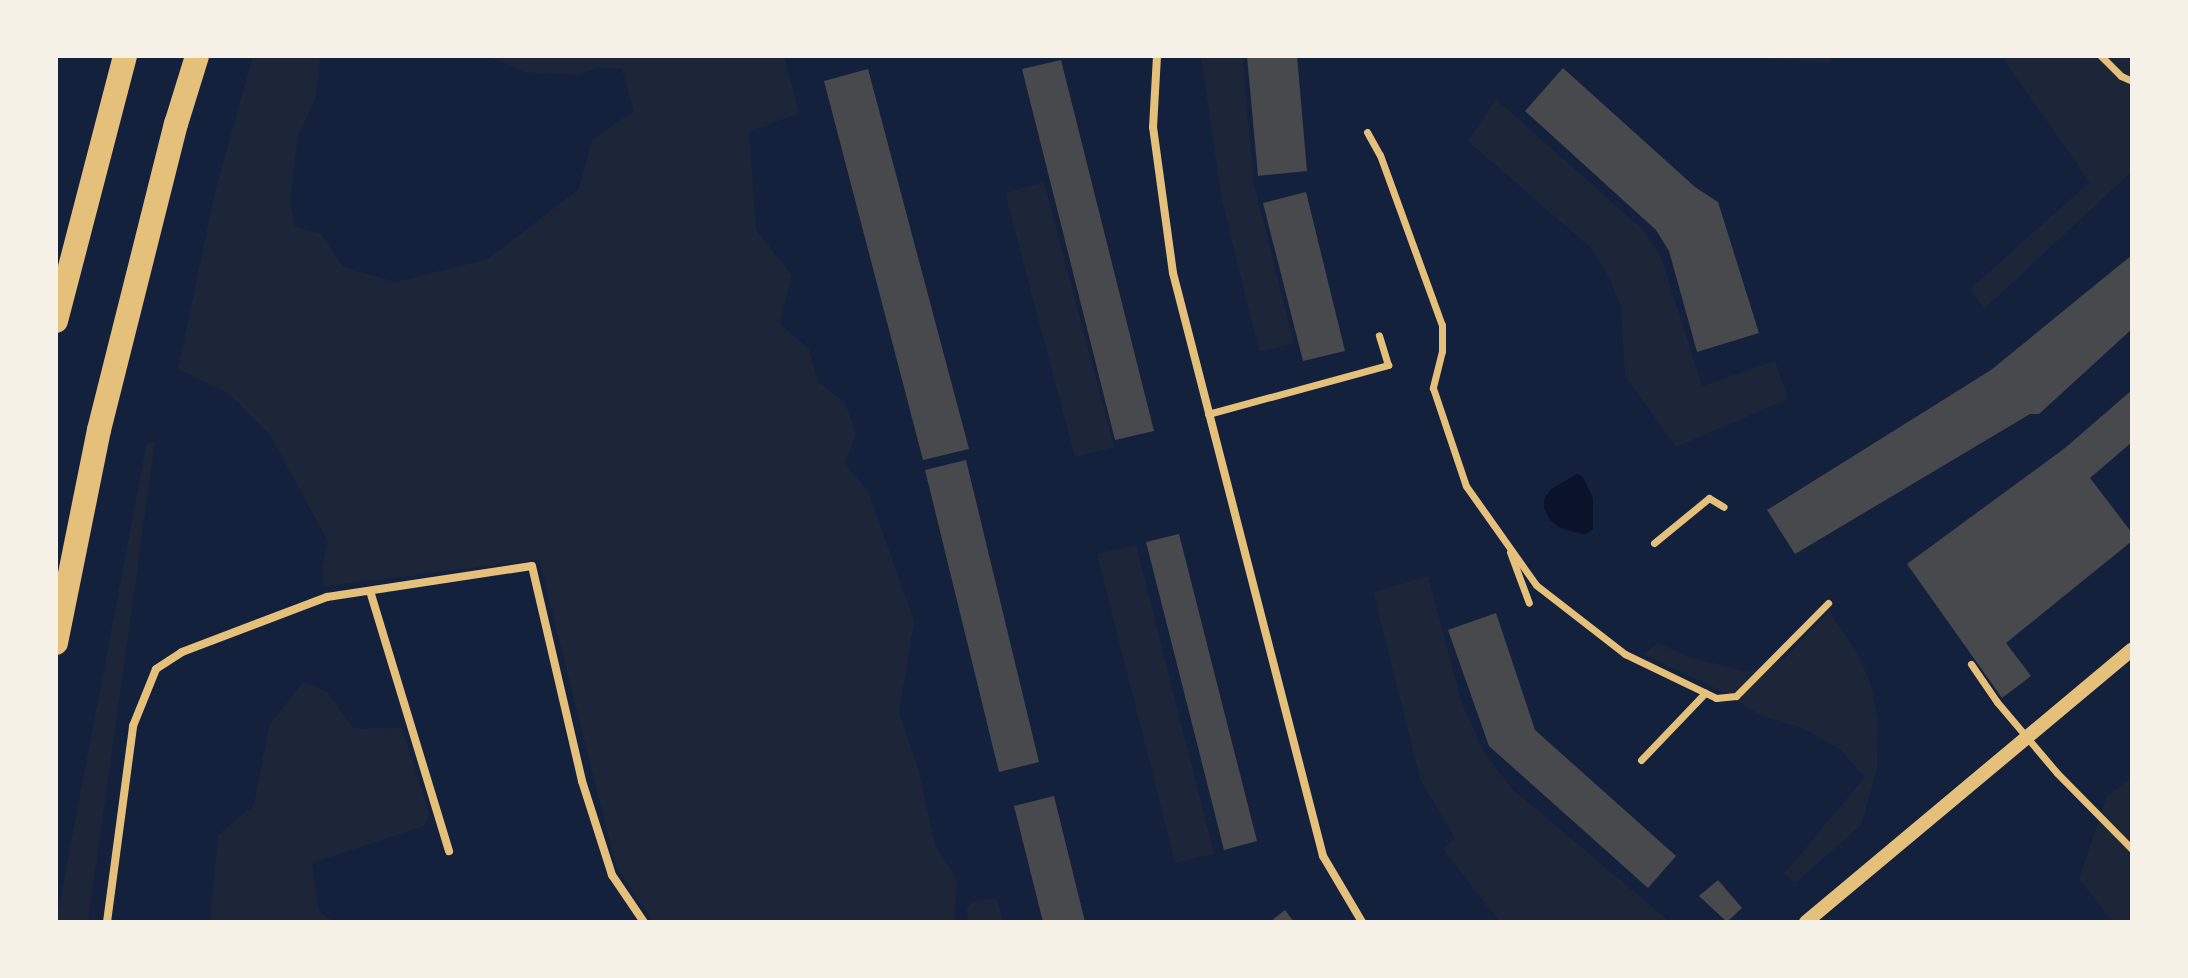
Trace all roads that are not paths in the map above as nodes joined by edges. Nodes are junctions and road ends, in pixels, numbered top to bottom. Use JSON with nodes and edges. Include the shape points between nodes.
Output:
{"nodes":[{"id":1,"x":125,"y":56,"type":"edge"},
{"id":2,"x":197,"y":56,"type":"edge"},
{"id":3,"x":1157,"y":56,"type":"edge"},
{"id":4,"x":2101,"y":56,"type":"edge"},
{"id":5,"x":2132,"y":81,"type":"edge"},
{"id":6,"x":1367,"y":132,"type":"dead end"},
{"id":7,"x":56,"y":321,"type":"edge"},
{"id":8,"x":1379,"y":335,"type":"dead end"},
{"id":9,"x":1208,"y":414,"type":"junction"},
{"id":10,"x":1724,"y":507,"type":"dead end"},
{"id":11,"x":1506,"y":543,"type":"junction"},
{"id":12,"x":1654,"y":543,"type":"dead end"},
{"id":13,"x":370,"y":591,"type":"junction"},
{"id":14,"x":1529,"y":603,"type":"dead end"},
{"id":15,"x":1828,"y":603,"type":"dead end"},
{"id":16,"x":56,"y":643,"type":"edge"},
{"id":17,"x":2132,"y":649,"type":"edge"},
{"id":18,"x":1971,"y":664,"type":"dead end"},
{"id":19,"x":1705,"y":693,"type":"junction"},
{"id":20,"x":1641,"y":760,"type":"dead end"},
{"id":21,"x":2132,"y":849,"type":"edge"},
{"id":22,"x":449,"y":851,"type":"dead end"},
{"id":23,"x":107,"y":922,"type":"edge"},
{"id":24,"x":644,"y":922,"type":"edge"},
{"id":25,"x":1362,"y":922,"type":"edge"},
{"id":26,"x":1806,"y":922,"type":"edge"}],
"edges":[{"from":1,"to":7,"type":"highway"},
{"from":2,"to":16,"type":"highway","via":[[99,430]]},
{"from":3,"to":9,"type":"street","via":[[1153,127],[1173,273]]},
{"from":4,"to":5,"type":"street"},
{"from":6,"to":11,"type":"street","via":[[1442,325],[1433,388],[1466,486]]},
{"from":8,"to":9,"type":"street","via":[[1388,365]]},
{"from":9,"to":25,"type":"street","via":[[1323,856]]},
{"from":10,"to":12,"type":"street","via":[[1709,498]]},
{"from":11,"to":14,"type":"street"},
{"from":11,"to":19,"type":"street","via":[[1536,585],[1585,625],[1625,654]]},
{"from":13,"to":22,"type":"street"},
{"from":13,"to":23,"type":"street","via":[[327,597],[182,652],[156,669],[133,726]]},
{"from":13,"to":24,"type":"street","via":[[532,566],[582,781],[612,875]]},
{"from":15,"to":19,"type":"street","via":[[1736,696]]},
{"from":17,"to":26,"type":"street"},
{"from":18,"to":21,"type":"street","via":[[2057,773]]},
{"from":19,"to":20,"type":"street"}]}
